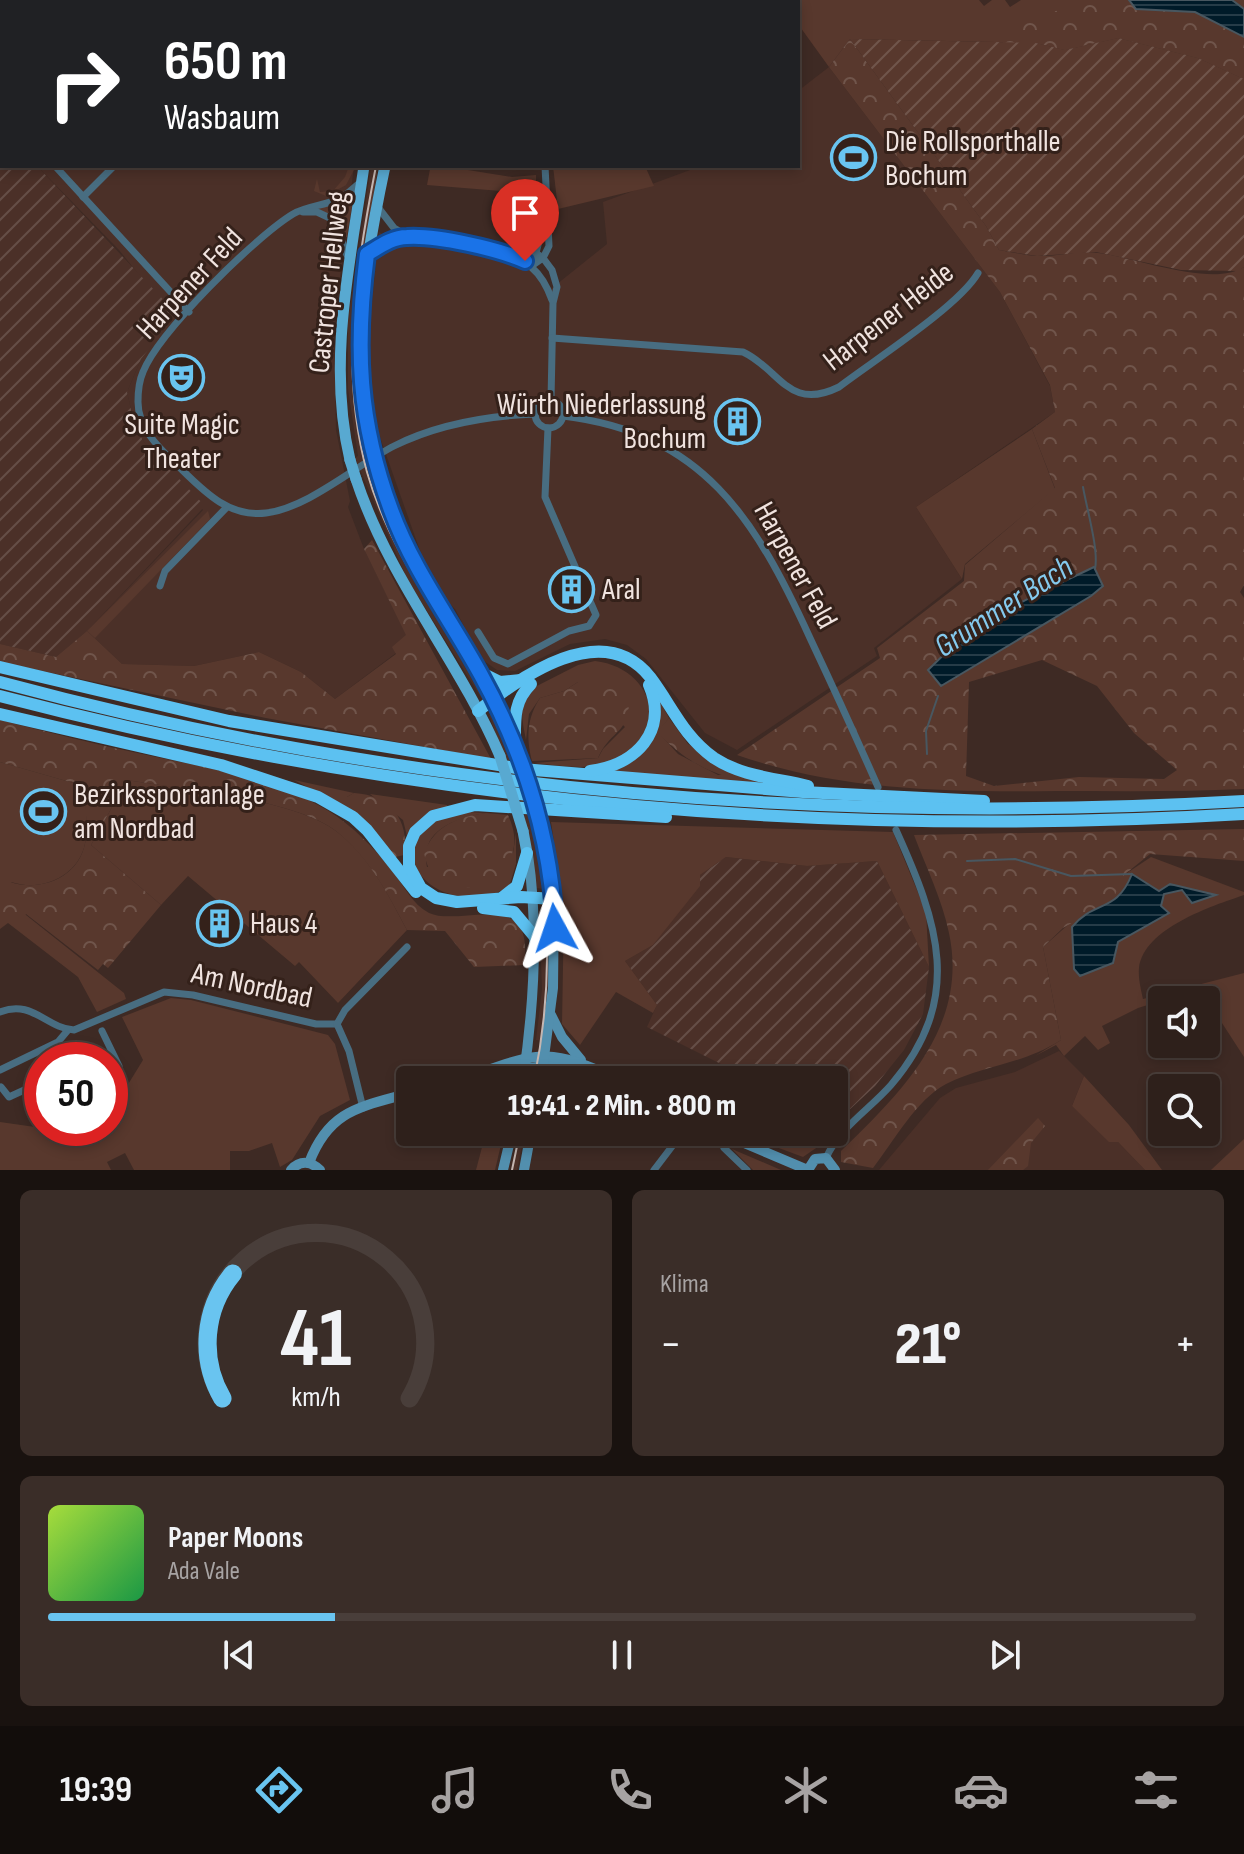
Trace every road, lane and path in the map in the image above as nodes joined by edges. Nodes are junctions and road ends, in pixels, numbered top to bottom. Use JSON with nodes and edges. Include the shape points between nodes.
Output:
{"nodes":[{"id":1,"x":57,"y":168,"type":"edge"},
{"id":2,"x":112,"y":168,"type":"edge"},
{"id":3,"x":364,"y":168,"type":"edge"},
{"id":4,"x":385,"y":168,"type":"edge"},
{"id":5,"x":545,"y":168,"type":"edge"},
{"id":6,"x":362,"y":181,"type":"junction"},
{"id":7,"x":83,"y":197,"type":"junction"},
{"id":8,"x":376,"y":205,"type":"junction"},
{"id":9,"x":297,"y":212,"type":"junction"},
{"id":10,"x":546,"y":216,"type":"junction"},
{"id":11,"x":408,"y":236,"type":"junction"},
{"id":12,"x":495,"y":249,"type":"junction"},
{"id":13,"x":534,"y":251,"type":"junction"},
{"id":14,"x":367,"y":254,"type":"junction"},
{"id":15,"x":543,"y":258,"type":"junction"},
{"id":16,"x":348,"y":262,"type":"junction"},
{"id":17,"x":533,"y":265,"type":"junction"},
{"id":18,"x":978,"y":273,"type":"dead end"},
{"id":19,"x":553,"y":303,"type":"junction"},
{"id":20,"x":189,"y":312,"type":"junction"},
{"id":21,"x":552,"y":338,"type":"junction"},
{"id":22,"x":551,"y":400,"type":"junction"},
{"id":23,"x":535,"y":414,"type":"junction"},
{"id":24,"x":563,"y":416,"type":"junction"},
{"id":25,"x":548,"y":428,"type":"junction"},
{"id":26,"x":227,"y":507,"type":"junction"},
{"id":27,"x":160,"y":586,"type":"dead end"},
{"id":28,"x":478,"y":632,"type":"dead end"},
{"id":29,"x":0,"y":667,"type":"edge"},
{"id":30,"x":480,"y":672,"type":"junction"},
{"id":31,"x":0,"y":682,"type":"edge"},
{"id":32,"x":528,"y":682,"type":"junction"},
{"id":33,"x":0,"y":696,"type":"edge"},
{"id":34,"x":495,"y":701,"type":"junction"},
{"id":35,"x":478,"y":711,"type":"junction"},
{"id":36,"x":0,"y":712,"type":"edge"},
{"id":37,"x":134,"y":730,"type":"junction"},
{"id":38,"x":516,"y":745,"type":"junction"},
{"id":39,"x":500,"y":760,"type":"junction"},
{"id":40,"x":878,"y":787,"type":"dead end"},
{"id":41,"x":824,"y":790,"type":"junction"},
{"id":42,"x":1244,"y":801,"type":"edge"},
{"id":43,"x":1071,"y":807,"type":"junction"},
{"id":44,"x":1244,"y":814,"type":"edge"},
{"id":45,"x":900,"y":825,"type":"junction"},
{"id":46,"x":527,"y":853,"type":"junction"},
{"id":47,"x":554,"y":899,"type":"junction"},
{"id":48,"x":498,"y":900,"type":"junction"},
{"id":49,"x":533,"y":900,"type":"junction"},
{"id":50,"x":472,"y":908,"type":"junction"},
{"id":51,"x":534,"y":936,"type":"junction"},
{"id":52,"x":407,"y":947,"type":"dead end"},
{"id":53,"x":0,"y":1012,"type":"edge"},
{"id":54,"x":551,"y":1015,"type":"junction"},
{"id":55,"x":337,"y":1024,"type":"junction"},
{"id":56,"x":68,"y":1030,"type":"junction"},
{"id":57,"x":102,"y":1031,"type":"dead end"},
{"id":58,"x":108,"y":1042,"type":"edge"},
{"id":59,"x":544,"y":1060,"type":"junction"},
{"id":60,"x":525,"y":1062,"type":"junction"},
{"id":61,"x":582,"y":1062,"type":"junction"},
{"id":62,"x":511,"y":1066,"type":"edge"},
{"id":63,"x":514,"y":1066,"type":"edge"},
{"id":64,"x":525,"y":1066,"type":"edge"},
{"id":65,"x":543,"y":1066,"type":"edge"},
{"id":66,"x":574,"y":1066,"type":"edge"},
{"id":67,"x":590,"y":1066,"type":"edge"},
{"id":68,"x":0,"y":1070,"type":"edge"},
{"id":69,"x":1,"y":1087,"type":"edge"},
{"id":70,"x":24,"y":1090,"type":"edge"},
{"id":71,"x":396,"y":1097,"type":"edge"},
{"id":72,"x":363,"y":1108,"type":"junction"},
{"id":73,"x":509,"y":1146,"type":"edge"},
{"id":74,"x":528,"y":1146,"type":"edge"},
{"id":75,"x":672,"y":1146,"type":"edge"},
{"id":76,"x":751,"y":1146,"type":"edge"},
{"id":77,"x":724,"y":1148,"type":"dead end"},
{"id":78,"x":527,"y":1152,"type":"junction"},
{"id":79,"x":826,"y":1158,"type":"junction"},
{"id":80,"x":309,"y":1163,"type":"junction"},
{"id":81,"x":291,"y":1170,"type":"edge"},
{"id":82,"x":320,"y":1170,"type":"edge"},
{"id":83,"x":503,"y":1170,"type":"edge"},
{"id":84,"x":524,"y":1170,"type":"edge"},
{"id":85,"x":531,"y":1170,"type":"edge"},
{"id":86,"x":654,"y":1170,"type":"edge"},
{"id":87,"x":747,"y":1170,"type":"edge"},
{"id":88,"x":835,"y":1170,"type":"edge"}],
"edges":[{"from":1,"to":7,"type":"street"},
{"from":2,"to":7,"type":"street"},
{"from":3,"to":6,"type":"main road","name":"Castroper Hellweg"},
{"from":4,"to":8,"type":"main road","name":"Castroper Hellweg"},
{"from":5,"to":10,"type":"street"},
{"from":6,"to":9,"type":"street","name":"Harpener Feld","via":[[337,200]]},
{"from":6,"to":16,"type":"main road","name":"Castroper Hellweg"},
{"from":7,"to":20,"type":"street"},
{"from":8,"to":11,"type":"street"},
{"from":8,"to":14,"type":"main road","name":"Castroper Hellweg"},
{"from":9,"to":16,"type":"street","via":[[317,212],[334,220]]},
{"from":9,"to":20,"type":"street","name":"Harpener Feld"},
{"from":10,"to":13,"type":"street"},
{"from":10,"to":15,"type":"street","via":[[549,246]]},
{"from":11,"to":12,"type":"street"},
{"from":11,"to":14,"type":"street"},
{"from":12,"to":13,"type":"street"},
{"from":12,"to":17,"type":"street"},
{"from":13,"to":15,"type":"street"},
{"from":13,"to":17,"type":"street"},
{"from":14,"to":30,"type":"main road","name":"Castroper Hellweg","bridge":true,"via":[[359,370],[376,467],[423,579]]},
{"from":15,"to":17,"type":"street"},
{"from":15,"to":19,"type":"street","via":[[555,277]]},
{"from":16,"to":35,"type":"main road","name":"Castroper Hellweg","bridge":true,"via":[[340,372],[350,460],[374,530]]},
{"from":17,"to":19,"type":"street","via":[[545,279]]},
{"from":18,"to":21,"type":"street","name":"Harpener Heide","via":[[969,288],[923,324],[839,387],[818,394],[787,388],[743,352]]},
{"from":19,"to":21,"type":"street"},
{"from":20,"to":26,"type":"street","name":"Harpener Feld","via":[[143,372],[139,417],[168,456]]},
{"from":21,"to":22,"type":"street"},
{"from":22,"to":23,"type":"street","via":[[538,404]]},
{"from":22,"to":24,"type":"street"},
{"from":23,"to":25,"type":"street"},
{"from":23,"to":26,"type":"street","via":[[494,416],[421,434],[286,508],[252,514]]},
{"from":24,"to":25,"type":"street"},
{"from":24,"to":40,"type":"street","name":"Harpener Feld","via":[[599,421],[656,441],[691,462],[731,499],[785,582]]},
{"from":25,"to":28,"type":"street","via":[[545,497],[596,615],[589,626],[508,664],[494,658]]},
{"from":26,"to":27,"type":"street","via":[[165,571]]},
{"from":29,"to":39,"type":"highway","via":[[229,721]]},
{"from":30,"to":32,"type":"highway","via":[[500,682]]},
{"from":30,"to":34,"type":"main road","name":"Castroper Hellweg"},
{"from":31,"to":43,"type":"highway","via":[[265,743],[522,782],[838,806]]},
{"from":32,"to":34,"type":"highway"},
{"from":32,"to":38,"type":"highway","via":[[516,708]]},
{"from":32,"to":39,"type":"highway","via":[[585,657],[627,663],[653,695],[653,729],[634,756],[606,769]]},
{"from":32,"to":41,"type":"highway","via":[[583,652],[624,655],[647,674],[680,726],[717,760],[756,776]]},
{"from":33,"to":37,"type":"highway"},
{"from":34,"to":35,"type":"highway"},
{"from":34,"to":38,"type":"main road","name":"Castroper Hellweg"},
{"from":35,"to":39,"type":"main road","name":"Castroper Hellweg"},
{"from":36,"to":37,"type":"highway"},
{"from":36,"to":50,"type":"highway","via":[[221,765],[318,797],[367,830],[423,899],[450,909]]},
{"from":37,"to":45,"type":"highway","via":[[337,770],[525,796]]},
{"from":38,"to":47,"type":"main road","name":"Castroper Hellweg","bridge":true},
{"from":39,"to":41,"type":"highway","via":[[665,782]]},
{"from":39,"to":46,"type":"main road","name":"Castroper Hellweg","bridge":true},
{"from":41,"to":43,"type":"highway"},
{"from":42,"to":43,"type":"highway"},
{"from":44,"to":45,"type":"highway"},
{"from":45,"to":48,"type":"highway","via":[[589,815],[475,805],[425,820],[415,832],[408,858],[421,888],[445,901]]},
{"from":45,"to":79,"type":"street","via":[[935,928],[939,973],[934,1009],[902,1070],[840,1133]]},
{"from":46,"to":48,"type":"highway","via":[[517,886]]},
{"from":46,"to":49,"type":"main road","name":"Castroper Hellweg"},
{"from":47,"to":49,"type":"highway"},
{"from":47,"to":54,"type":"main road","name":"Castroper Hellweg"},
{"from":48,"to":49,"type":"highway"},
{"from":49,"to":50,"type":"highway"},
{"from":49,"to":51,"type":"main road","name":"Castroper Hellweg"},
{"from":50,"to":51,"type":"highway","via":[[514,912]]},
{"from":51,"to":60,"type":"main road","name":"Castroper Hellweg"},
{"from":52,"to":55,"type":"street","name":"Am Nordbad"},
{"from":53,"to":56,"type":"street","via":[[24,1008]]},
{"from":54,"to":59,"type":"main road","name":"Castroper Hellweg"},
{"from":54,"to":61,"type":"main road"},
{"from":55,"to":56,"type":"street","name":"Am Nordbad","via":[[302,1022],[164,992]]},
{"from":55,"to":72,"type":"street","name":"Am Nordbad"},
{"from":56,"to":68,"type":"street","name":"Am Nordbad","via":[[58,1042]]},
{"from":57,"to":58,"type":"street"},
{"from":59,"to":60,"type":"main road"},
{"from":59,"to":61,"type":"main road"},
{"from":59,"to":65,"type":"main road","name":"Castroper Hellweg"},
{"from":59,"to":66,"type":"main road"},
{"from":60,"to":62,"type":"main road"},
{"from":60,"to":63,"type":"main road"},
{"from":60,"to":64,"type":"main road","name":"Castroper Hellweg"},
{"from":61,"to":67,"type":"main road"},
{"from":69,"to":70,"type":"street","via":[[9,1097]]},
{"from":71,"to":72,"type":"main road"},
{"from":72,"to":80,"type":"main road","via":[[326,1128]]},
{"from":73,"to":83,"type":"main road"},
{"from":74,"to":78,"type":"main road"},
{"from":75,"to":86,"type":"street"},
{"from":76,"to":79,"type":"main road","via":[[808,1170],[815,1159]]},
{"from":77,"to":87,"type":"street"},
{"from":78,"to":84,"type":"main road"},
{"from":78,"to":85,"type":"street"},
{"from":79,"to":88,"type":"main road"},
{"from":80,"to":81,"type":"main road"},
{"from":80,"to":82,"type":"main road"}]}
